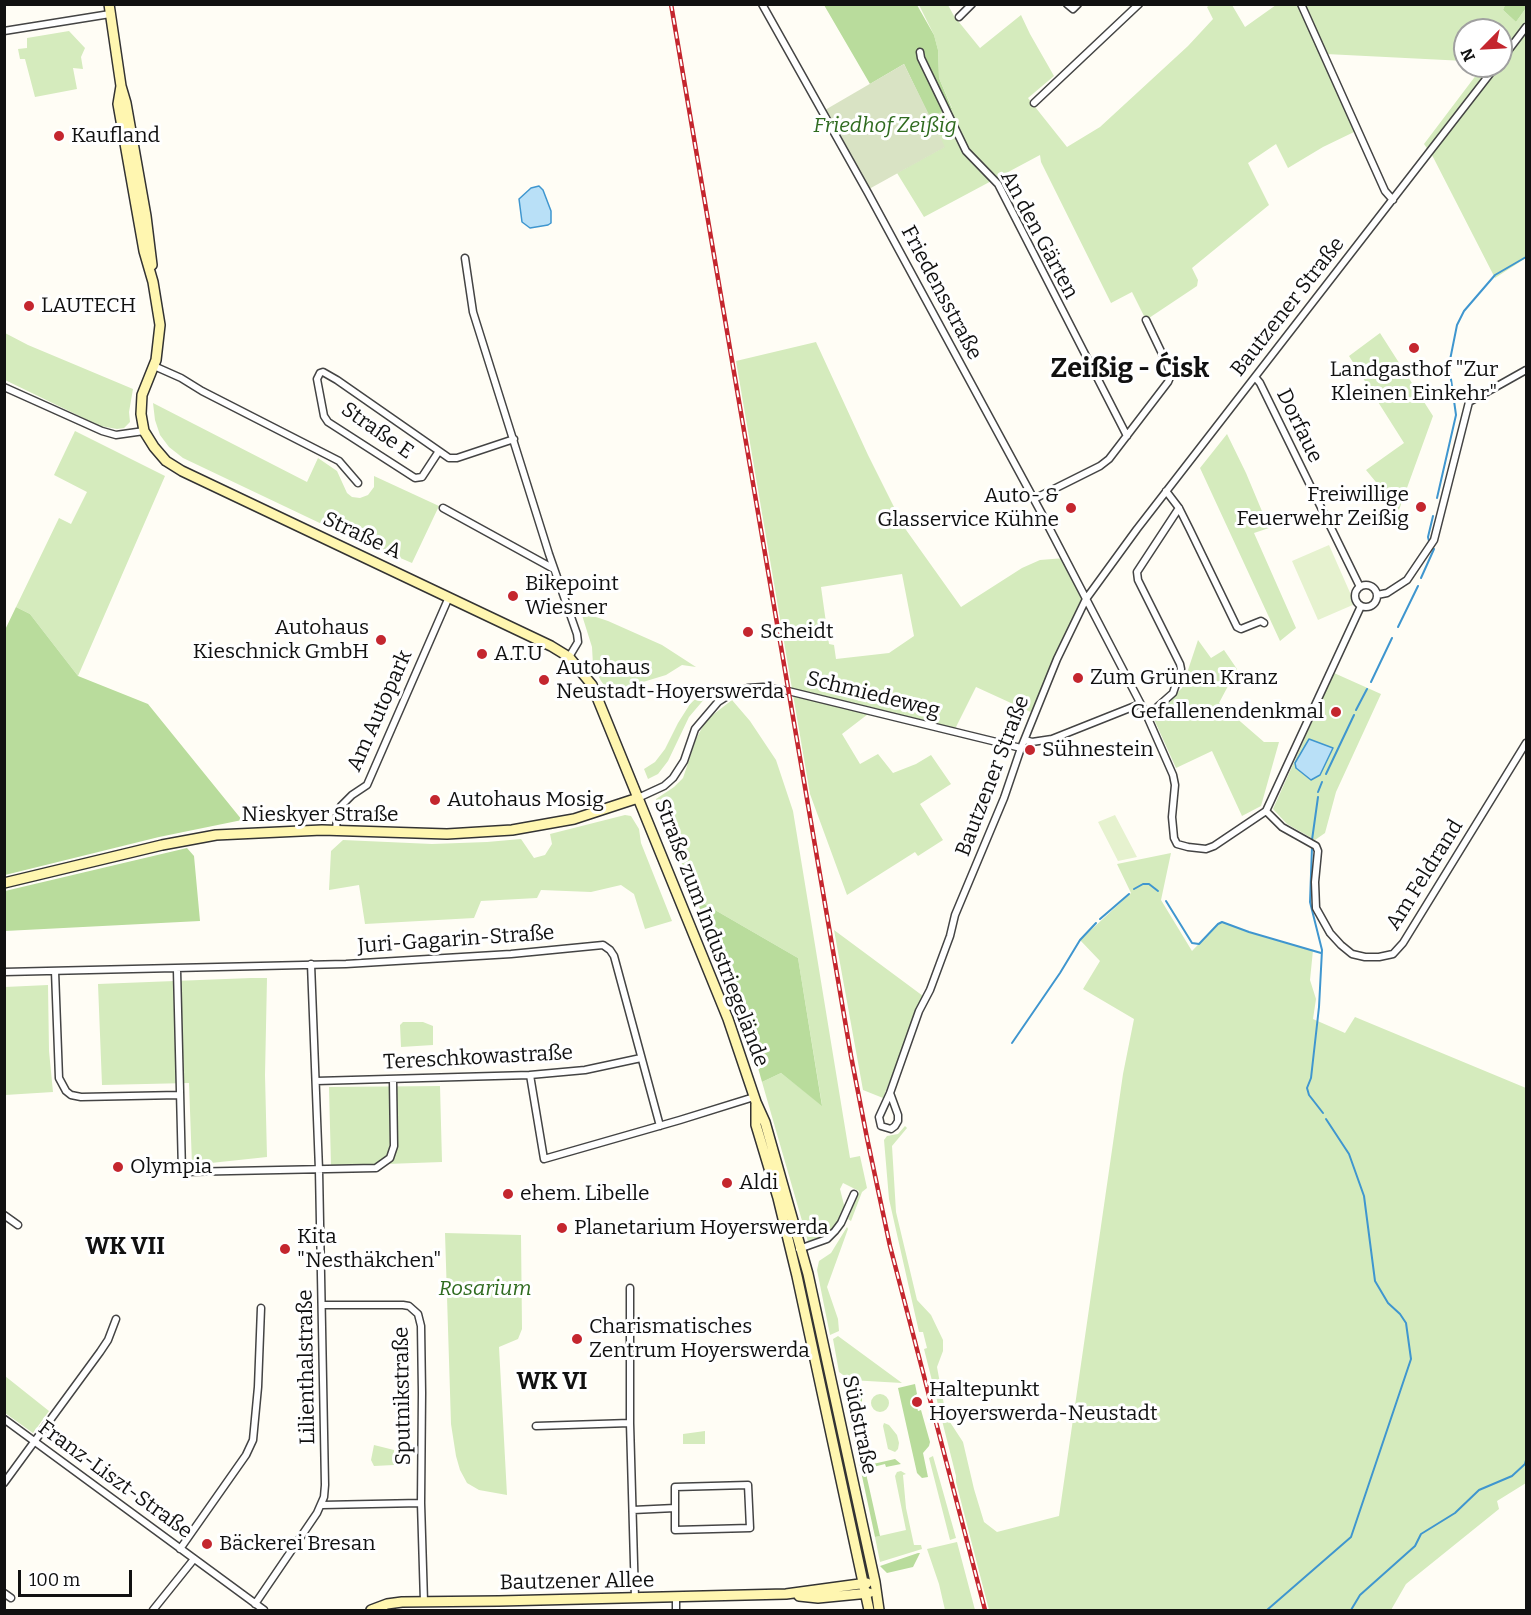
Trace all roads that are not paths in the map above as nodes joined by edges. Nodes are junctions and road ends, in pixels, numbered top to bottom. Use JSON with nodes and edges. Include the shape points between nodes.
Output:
{"nodes":[{"id":1,"x":762,"y":4,"type":"edge"},
{"id":2,"x":972,"y":4,"type":"edge"},
{"id":3,"x":1067,"y":4,"type":"edge"},
{"id":4,"x":1078,"y":4,"type":"edge"},
{"id":5,"x":1139,"y":4,"type":"edge"},
{"id":6,"x":1301,"y":4,"type":"edge"},
{"id":7,"x":109,"y":9,"type":"edge"},
{"id":8,"x":958,"y":17,"type":"dead end"},
{"id":9,"x":1527,"y":27,"type":"edge"},
{"id":10,"x":4,"y":31,"type":"edge"},
{"id":11,"x":1513,"y":45,"type":"edge"},
{"id":12,"x":920,"y":52,"type":"dead end"},
{"id":13,"x":1487,"y":78,"type":"edge"},
{"id":14,"x":1034,"y":103,"type":"dead end"},
{"id":15,"x":1393,"y":200,"type":"junction"},
{"id":16,"x":465,"y":258,"type":"dead end"},
{"id":17,"x":1146,"y":320,"type":"dead end"},
{"id":18,"x":153,"y":366,"type":"junction"},
{"id":19,"x":1527,"y":370,"type":"edge"},
{"id":20,"x":1254,"y":377,"type":"junction"},
{"id":21,"x":4,"y":387,"type":"edge"},
{"id":22,"x":144,"y":431,"type":"junction"},
{"id":23,"x":1127,"y":436,"type":"junction"},
{"id":24,"x":513,"y":439,"type":"junction"},
{"id":25,"x":439,"y":451,"type":"junction"},
{"id":26,"x":358,"y":483,"type":"dead end"},
{"id":27,"x":1166,"y":491,"type":"junction"},
{"id":28,"x":1034,"y":499,"type":"junction"},
{"id":29,"x":443,"y":508,"type":"dead end"},
{"id":30,"x":1179,"y":508,"type":"junction"},
{"id":31,"x":554,"y":569,"type":"junction"},
{"id":32,"x":1360,"y":587,"type":"junction"},
{"id":33,"x":1377,"y":595,"type":"junction"},
{"id":34,"x":449,"y":597,"type":"junction"},
{"id":35,"x":1086,"y":599,"type":"junction"},
{"id":36,"x":1361,"y":606,"type":"junction"},
{"id":37,"x":1264,"y":623,"type":"dead end"},
{"id":38,"x":569,"y":657,"type":"junction"},
{"id":39,"x":718,"y":702,"type":"joint"},
{"id":40,"x":1140,"y":704,"type":"junction"},
{"id":41,"x":1147,"y":716,"type":"junction"},
{"id":42,"x":1025,"y":740,"type":"junction"},
{"id":43,"x":1527,"y":743,"type":"edge"},
{"id":44,"x":1021,"y":748,"type":"junction"},
{"id":45,"x":638,"y":798,"type":"junction"},
{"id":46,"x":1266,"y":811,"type":"junction"},
{"id":47,"x":336,"y":831,"type":"junction"},
{"id":48,"x":4,"y":883,"type":"edge"},
{"id":49,"x":311,"y":964,"type":"junction"},
{"id":50,"x":177,"y":970,"type":"junction"},
{"id":51,"x":55,"y":971,"type":"junction"},
{"id":52,"x":4,"y":972,"type":"edge"},
{"id":53,"x":641,"y":1058,"type":"junction"},
{"id":54,"x":530,"y":1075,"type":"junction"},
{"id":55,"x":393,"y":1080,"type":"junction"},
{"id":56,"x":316,"y":1081,"type":"junction"},
{"id":57,"x":890,"y":1093,"type":"junction"},
{"id":58,"x":179,"y":1095,"type":"junction"},
{"id":59,"x":755,"y":1099,"type":"junction"},
{"id":60,"x":660,"y":1126,"type":"junction"},
{"id":61,"x":319,"y":1170,"type":"junction"},
{"id":62,"x":854,"y":1194,"type":"dead end"},
{"id":63,"x":4,"y":1215,"type":"edge"},
{"id":64,"x":18,"y":1225,"type":"dead end"},
{"id":65,"x":796,"y":1250,"type":"junction"},
{"id":66,"x":630,"y":1288,"type":"dead end"},
{"id":67,"x":322,"y":1305,"type":"junction"},
{"id":68,"x":261,"y":1308,"type":"dead end"},
{"id":69,"x":116,"y":1319,"type":"dead end"},
{"id":70,"x":4,"y":1419,"type":"edge"},
{"id":71,"x":630,"y":1423,"type":"junction"},
{"id":72,"x":536,"y":1426,"type":"dead end"},
{"id":73,"x":34,"y":1441,"type":"junction"},
{"id":74,"x":4,"y":1484,"type":"edge"},
{"id":75,"x":421,"y":1503,"type":"junction"},
{"id":76,"x":322,"y":1505,"type":"junction"},
{"id":77,"x":675,"y":1508,"type":"junction"},
{"id":78,"x":633,"y":1510,"type":"junction"},
{"id":79,"x":180,"y":1549,"type":"junction"},
{"id":80,"x":194,"y":1559,"type":"junction"},
{"id":81,"x":876,"y":1587,"type":"junction"},
{"id":82,"x":864,"y":1589,"type":"junction"},
{"id":83,"x":4,"y":1593,"type":"edge"},
{"id":84,"x":11,"y":1598,"type":"dead end"},
{"id":85,"x":635,"y":1598,"type":"junction"},
{"id":86,"x":676,"y":1598,"type":"junction"},
{"id":87,"x":424,"y":1602,"type":"junction"},
{"id":88,"x":255,"y":1604,"type":"junction"},
{"id":89,"x":153,"y":1611,"type":"edge"},
{"id":90,"x":264,"y":1611,"type":"edge"},
{"id":91,"x":371,"y":1611,"type":"edge"},
{"id":92,"x":676,"y":1611,"type":"edge"},
{"id":93,"x":869,"y":1611,"type":"edge"},
{"id":94,"x":879,"y":1611,"type":"edge"}],
"edges":[{"from":1,"to":28,"type":"street","name":"Friedensstraße"},
{"from":2,"to":8,"type":"street"},
{"from":3,"to":4,"type":"street","via":[[1073,9]]},
{"from":5,"to":14,"type":"street"},
{"from":6,"to":15,"type":"street","via":[[1385,191]]},
{"from":7,"to":10,"type":"street"},
{"from":7,"to":18,"type":"main road","via":[[151,249],[160,325]]},
{"from":9,"to":11,"type":"street"},
{"from":12,"to":23,"type":"street","name":"An den Gärten","via":[[966,151],[998,184]]},
{"from":13,"to":15,"type":"street","name":"Bautzener Straße"},
{"from":15,"to":20,"type":"street","name":"Bautzener Straße"},
{"from":16,"to":24,"type":"street","via":[[473,312]]},
{"from":17,"to":23,"type":"street","via":[[1171,375]]},
{"from":18,"to":22,"type":"main road","via":[[142,394]]},
{"from":18,"to":26,"type":"street","via":[[339,460]]},
{"from":19,"to":33,"type":"street","via":[[1468,402],[1434,540],[1407,580]]},
{"from":20,"to":27,"type":"street","name":"Bautzener Straße"},
{"from":20,"to":32,"type":"street","name":"Dorfaue"},
{"from":21,"to":22,"type":"street","via":[[102,431],[116,435]]},
{"from":22,"to":34,"type":"main road","name":"Straße A","via":[[166,460],[182,471]]},
{"from":23,"to":28,"type":"street","via":[[1100,466]]},
{"from":24,"to":25,"type":"street","name":"Straße E","via":[[456,458]]},
{"from":24,"to":31,"type":"street"},
{"from":25,"to":25,"type":"street","name":"Straße E","via":[[337,380],[320,373],[317,379],[328,422],[415,478],[422,477]]},
{"from":27,"to":30,"type":"street"},
{"from":27,"to":35,"type":"street","name":"Bautzener Straße"},
{"from":28,"to":35,"type":"street","name":"Friedensstraße"},
{"from":29,"to":31,"type":"street"},
{"from":30,"to":37,"type":"street","via":[[1237,627]]},
{"from":30,"to":41,"type":"street","via":[[1137,573],[1181,669],[1173,693]]},
{"from":31,"to":38,"type":"street","via":[[577,634],[578,642]]},
{"from":32,"to":33,"type":"street","via":[[1370,586]]},
{"from":32,"to":36,"type":"street","name":"Dorfaue","via":[[1355,598]]},
{"from":33,"to":36,"type":"street","via":[[1372,605]]},
{"from":34,"to":38,"type":"main road","name":"Straße A"},
{"from":34,"to":47,"type":"street","name":"Am Autopark","via":[[367,785],[341,806]]},
{"from":35,"to":40,"type":"street","name":"Friedensstraße"},
{"from":35,"to":42,"type":"street","name":"Bautzener Straße"},
{"from":36,"to":46,"type":"street","name":"Dorfaue"},
{"from":38,"to":45,"type":"main road","name":"Straße A","via":[[592,686]]},
{"from":39,"to":44,"type":"street","name":"Schmiedeweg","via":[[748,688],[778,689]]},
{"from":39,"to":45,"type":"street","name":"Straße zum Industriegelände","via":[[695,729],[684,761],[673,778]]},
{"from":40,"to":41,"type":"street","name":"Friedensstraße"},
{"from":40,"to":42,"type":"street","via":[[1052,739]]},
{"from":41,"to":46,"type":"street","name":"Friedensstraße","via":[[1173,775],[1172,817],[1177,844],[1206,849]]},
{"from":42,"to":44,"type":"street","name":"Bautzener Straße"},
{"from":43,"to":46,"type":"street","name":"Am Feldrand","via":[[1393,954],[1352,954],[1330,933],[1316,908],[1316,846],[1282,827]]},
{"from":44,"to":57,"type":"street","name":"Bautzener Straße"},
{"from":45,"to":47,"type":"main road","name":"Nieskyer Straße","via":[[574,819],[512,830],[447,834]]},
{"from":45,"to":59,"type":"main road","name":"Straße zum Industriegelände","via":[[728,1019]]},
{"from":47,"to":48,"type":"main road","name":"Nieskyer Straße","via":[[216,835]]},
{"from":49,"to":50,"type":"street","name":"Juri-Gagarin-Straße"},
{"from":49,"to":53,"type":"street","name":"Juri-Gagarin-Straße","via":[[603,945],[614,956]]},
{"from":49,"to":56,"type":"street","name":"Lilienthalstraße"},
{"from":50,"to":51,"type":"street","name":"Juri-Gagarin-Straße"},
{"from":50,"to":58,"type":"street"},
{"from":51,"to":52,"type":"street","name":"Juri-Gagarin-Straße"},
{"from":51,"to":58,"type":"street","via":[[59,1078],[66,1091],[81,1097]]},
{"from":53,"to":54,"type":"street","name":"Tereschkowastraße","via":[[585,1070]]},
{"from":53,"to":60,"type":"street"},
{"from":54,"to":55,"type":"street","name":"Tereschkowastraße"},
{"from":54,"to":60,"type":"street","via":[[544,1159]]},
{"from":55,"to":56,"type":"street","name":"Tereschkowastraße"},
{"from":55,"to":61,"type":"street","via":[[394,1146],[390,1158],[376,1168]]},
{"from":56,"to":61,"type":"street","name":"Lilienthalstraße"},
{"from":57,"to":57,"type":"street","name":"Bautzener Straße","via":[[879,1122],[891,1129],[898,1115]]},
{"from":58,"to":61,"type":"street","via":[[182,1172]]},
{"from":59,"to":60,"type":"street"},
{"from":59,"to":65,"type":"main road","name":"Straße zum Industriegelände","via":[[756,1125]]},
{"from":61,"to":67,"type":"street","name":"Lilienthalstraße"},
{"from":62,"to":65,"type":"street","via":[[841,1223],[827,1239]]},
{"from":63,"to":64,"type":"street"},
{"from":65,"to":81,"type":"main road","name":"Südstraße"},
{"from":65,"to":82,"type":"main road","name":"Südstraße"},
{"from":66,"to":71,"type":"street"},
{"from":67,"to":75,"type":"street","name":"Sputnikstraße","via":[[403,1305],[418,1314],[422,1358]]},
{"from":67,"to":76,"type":"street","name":"Lilienthalstraße"},
{"from":68,"to":79,"type":"street","via":[[253,1440]]},
{"from":69,"to":73,"type":"street","via":[[100,1352]]},
{"from":70,"to":73,"type":"street","name":"Franz-Liszt-Straße"},
{"from":71,"to":72,"type":"street"},
{"from":71,"to":78,"type":"street"},
{"from":73,"to":74,"type":"street"},
{"from":73,"to":79,"type":"street","name":"Franz-Liszt-Straße"},
{"from":75,"to":76,"type":"street"},
{"from":75,"to":87,"type":"street","name":"Sputnikstraße"},
{"from":76,"to":88,"type":"street","name":"Lilienthalstraße"},
{"from":77,"to":77,"type":"street","via":[[675,1530],[750,1528],[748,1485],[675,1487]]},
{"from":77,"to":78,"type":"street"},
{"from":78,"to":85,"type":"street"},
{"from":79,"to":80,"type":"street","name":"Franz-Liszt-Straße"},
{"from":80,"to":88,"type":"street","name":"Franz-Liszt-Straße"},
{"from":80,"to":89,"type":"street"},
{"from":81,"to":82,"type":"main road","name":"Bautzener Allee"},
{"from":81,"to":94,"type":"main road","name":"Südstraße"},
{"from":82,"to":86,"type":"main road","name":"Bautzener Allee"},
{"from":82,"to":93,"type":"main road","name":"Südstraße"},
{"from":83,"to":84,"type":"street"},
{"from":85,"to":86,"type":"main road","name":"Bautzener Allee"},
{"from":85,"to":87,"type":"main road","name":"Bautzener Allee"},
{"from":86,"to":92,"type":"street"},
{"from":87,"to":91,"type":"main road","name":"Bautzener Allee","via":[[387,1604]]},
{"from":88,"to":90,"type":"street","name":"Franz-Liszt-Straße"}]}
